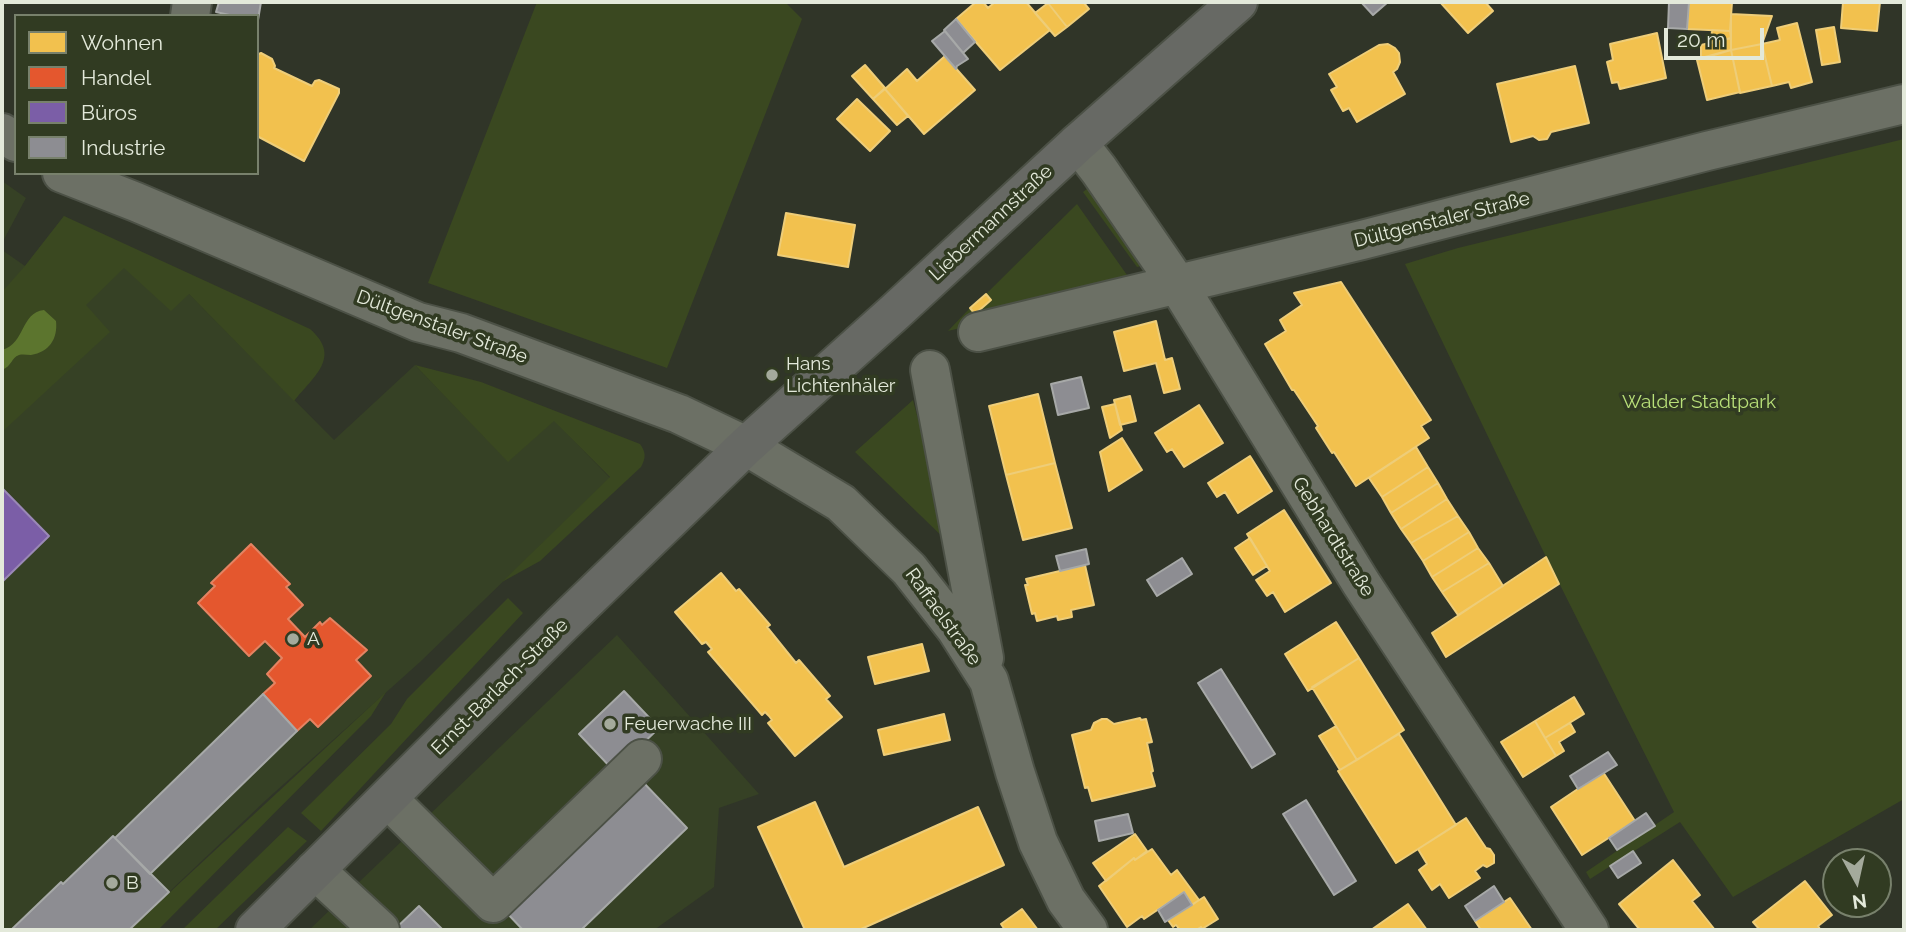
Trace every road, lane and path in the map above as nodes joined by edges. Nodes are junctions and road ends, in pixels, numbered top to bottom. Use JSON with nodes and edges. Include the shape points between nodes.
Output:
{"nodes":[{"id":1,"x":1238,"y":2,"type":"edge"},
{"id":2,"x":1904,"y":104,"type":"edge"},
{"id":3,"x":1077,"y":143,"type":"junction"},
{"id":4,"x":73,"y":175,"type":"edge"},
{"id":5,"x":141,"y":188,"type":"edge"},
{"id":6,"x":1178,"y":285,"type":"junction"},
{"id":7,"x":978,"y":331,"type":"dead end"},
{"id":8,"x":930,"y":370,"type":"dead end"},
{"id":9,"x":746,"y":446,"type":"junction"},
{"id":10,"x":989,"y":681,"type":"junction"},
{"id":11,"x":642,"y":758,"type":"dead end"},
{"id":12,"x":388,"y":799,"type":"junction"},
{"id":13,"x":316,"y":870,"type":"junction"},
{"id":14,"x":254,"y":930,"type":"edge"},
{"id":15,"x":380,"y":930,"type":"edge"},
{"id":16,"x":1087,"y":930,"type":"edge"},
{"id":17,"x":1588,"y":930,"type":"edge"}],
"edges":[{"from":1,"to":3,"type":"main road","name":"Liebermannstraße"},
{"from":2,"to":6,"type":"street","name":"Dültgenstaler Straße"},
{"from":3,"to":6,"type":"street","name":"Gebhardtstraße"},
{"from":3,"to":9,"type":"main road","name":"Liebermannstraße"},
{"from":4,"to":5,"type":"street","name":"Dültgenstaler Straße"},
{"from":5,"to":9,"type":"street","name":"Dültgenstaler Straße","via":[[418,321],[646,401]]},
{"from":6,"to":7,"type":"street","name":"Dültgenstaler Straße"},
{"from":6,"to":17,"type":"street","name":"Gebhardtstraße","via":[[1368,594]]},
{"from":8,"to":10,"type":"street"},
{"from":9,"to":10,"type":"street","name":"Raffaelstraße","via":[[841,503],[909,569]]},
{"from":9,"to":12,"type":"main road","name":"Ernst-Barlach-Straße"},
{"from":10,"to":16,"type":"street","name":"Raffaelstraße","via":[[1038,842],[1066,900]]},
{"from":11,"to":12,"type":"street","via":[[494,903]]},
{"from":12,"to":13,"type":"main road","name":"Ernst-Barlach-Straße"},
{"from":13,"to":14,"type":"main road","name":"Ernst-Barlach-Straße"},
{"from":13,"to":15,"type":"street"}]}
